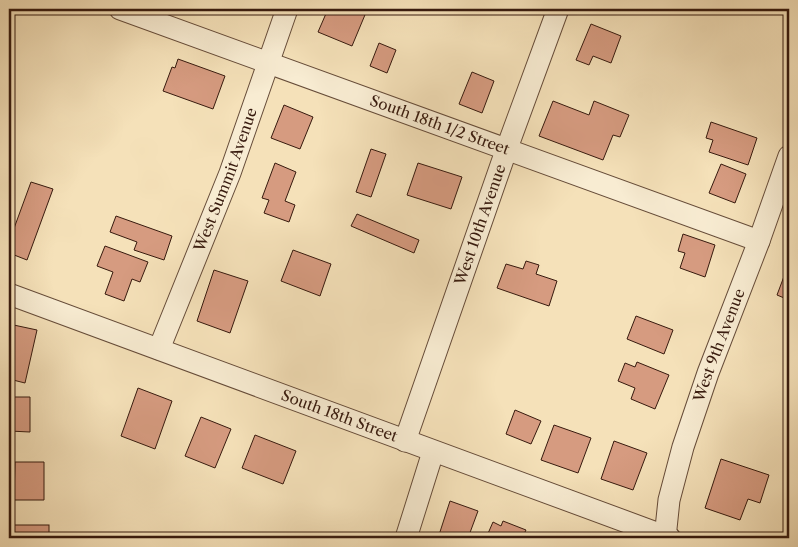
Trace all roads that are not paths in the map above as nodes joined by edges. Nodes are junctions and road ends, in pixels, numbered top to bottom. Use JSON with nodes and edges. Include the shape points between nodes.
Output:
{"nodes":[{"id":1,"x":120,"y":9,"type":"edge"},
{"id":2,"x":288,"y":9,"type":"edge"},
{"id":3,"x":558,"y":9,"type":"edge"},
{"id":4,"x":269,"y":62,"type":"junction"},
{"id":5,"x":507,"y":148,"type":"junction"},
{"id":6,"x":789,"y":156,"type":"edge"},
{"id":7,"x":759,"y":241,"type":"junction"},
{"id":8,"x":9,"y":294,"type":"edge"},
{"id":9,"x":159,"y":348,"type":"junction"},
{"id":10,"x":405,"y":441,"type":"junction"},
{"id":11,"x":433,"y":452,"type":"junction"},
{"id":12,"x":406,"y":538,"type":"edge"},
{"id":13,"x":666,"y":538,"type":"edge"}],
"edges":[{"from":1,"to":4,"type":"street","name":"South 18th 1/2 Street"},
{"from":2,"to":4,"type":"street","name":"West Summit Avenue"},
{"from":3,"to":5,"type":"street","name":"West 10th Avenue"},
{"from":4,"to":5,"type":"street","name":"South 18th 1/2 Street"},
{"from":4,"to":9,"type":"street","name":"West Summit Avenue","via":[[230,173]]},
{"from":5,"to":7,"type":"street","name":"South 18th 1/2 Street"},
{"from":5,"to":10,"type":"street","name":"West 10th Avenue"},
{"from":6,"to":7,"type":"street","name":"West 9th Avenue"},
{"from":7,"to":13,"type":"street","name":"West 9th Avenue","via":[[683,447],[669,500]]},
{"from":8,"to":9,"type":"street","name":"South 18th Street"},
{"from":9,"to":10,"type":"street","name":"South 18th Street"},
{"from":10,"to":11,"type":"street","name":"South 18th Street"},
{"from":11,"to":12,"type":"street"},
{"from":11,"to":13,"type":"street","name":"South 18th Street"}]}
